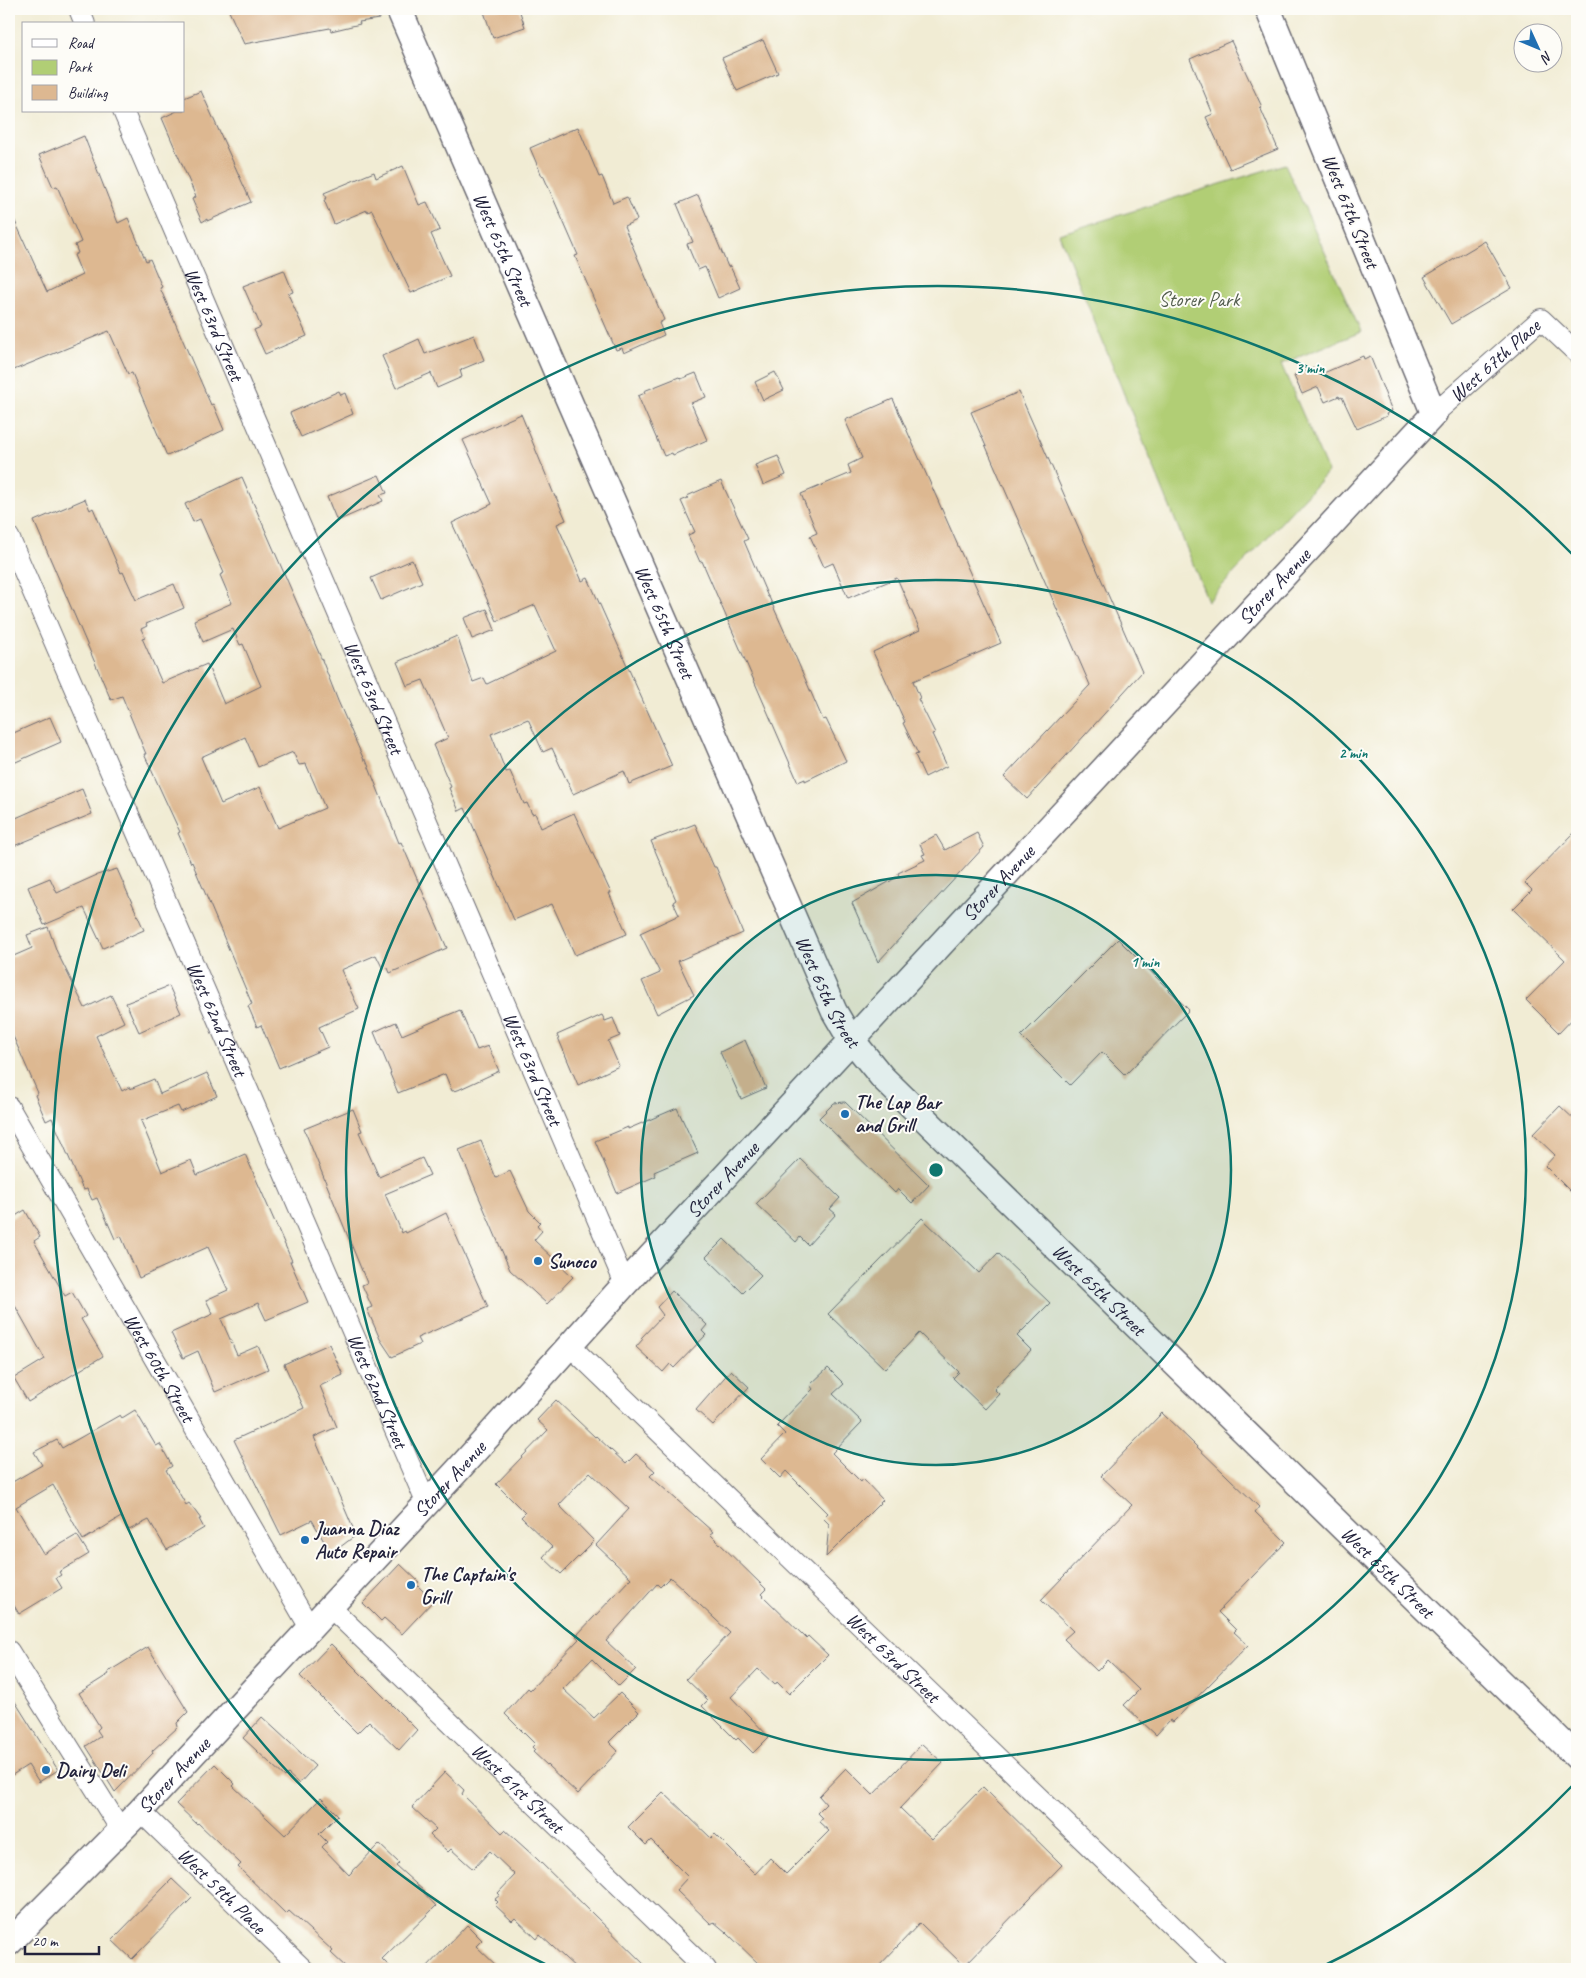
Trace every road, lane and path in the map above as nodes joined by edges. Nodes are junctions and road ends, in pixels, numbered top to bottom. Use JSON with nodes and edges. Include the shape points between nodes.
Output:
{"nodes":[{"id":1,"x":79,"y":9,"type":"edge"},
{"id":2,"x":399,"y":9,"type":"edge"},
{"id":3,"x":1268,"y":9,"type":"edge"},
{"id":4,"x":84,"y":22,"type":"edge"},
{"id":5,"x":122,"y":112,"type":"edge"},
{"id":6,"x":1577,"y":353,"type":"edge"},
{"id":7,"x":1434,"y":414,"type":"junction"},
{"id":8,"x":9,"y":536,"type":"edge"},
{"id":9,"x":852,"y":1040,"type":"junction"},
{"id":10,"x":9,"y":1107,"type":"edge"},
{"id":11,"x":626,"y":1284,"type":"junction"},
{"id":12,"x":570,"y":1345,"type":"junction"},
{"id":13,"x":426,"y":1502,"type":"junction"},
{"id":14,"x":330,"y":1607,"type":"junction"},
{"id":15,"x":310,"y":1628,"type":"junction"},
{"id":16,"x":9,"y":1650,"type":"edge"},
{"id":17,"x":1577,"y":1757,"type":"edge"},
{"id":18,"x":140,"y":1810,"type":"junction"},
{"id":19,"x":121,"y":1830,"type":"junction"},
{"id":20,"x":9,"y":1943,"type":"edge"},
{"id":21,"x":303,"y":1969,"type":"edge"},
{"id":22,"x":706,"y":1969,"type":"edge"},
{"id":23,"x":1217,"y":1969,"type":"edge"}],
"edges":[{"from":1,"to":4,"type":"street"},
{"from":2,"to":9,"type":"street","name":"West 65th Street","via":[[834,1011]]},
{"from":3,"to":7,"type":"street","name":"West 67th Street"},
{"from":5,"to":11,"type":"street","name":"West 63rd Street"},
{"from":6,"to":7,"type":"street","name":"West 67th Place","via":[[1541,319]]},
{"from":7,"to":9,"type":"street","name":"Storer Avenue"},
{"from":8,"to":13,"type":"street","name":"West 62nd Street"},
{"from":9,"to":11,"type":"street","name":"Storer Avenue"},
{"from":9,"to":17,"type":"street","name":"West 65th Street","via":[[882,1077]]},
{"from":10,"to":15,"type":"street","name":"West 60th Street"},
{"from":11,"to":12,"type":"street","name":"Storer Avenue"},
{"from":12,"to":13,"type":"street","name":"Storer Avenue"},
{"from":12,"to":23,"type":"street","name":"West 63rd Street"},
{"from":13,"to":14,"type":"street","name":"Storer Avenue"},
{"from":14,"to":15,"type":"street","name":"Storer Avenue"},
{"from":14,"to":22,"type":"street","name":"West 61st Street"},
{"from":15,"to":18,"type":"street","name":"Storer Avenue"},
{"from":16,"to":19,"type":"street"},
{"from":18,"to":19,"type":"street","name":"Storer Avenue"},
{"from":18,"to":21,"type":"street","name":"West 59th Place"},
{"from":19,"to":20,"type":"street","name":"Storer Avenue"}]}
